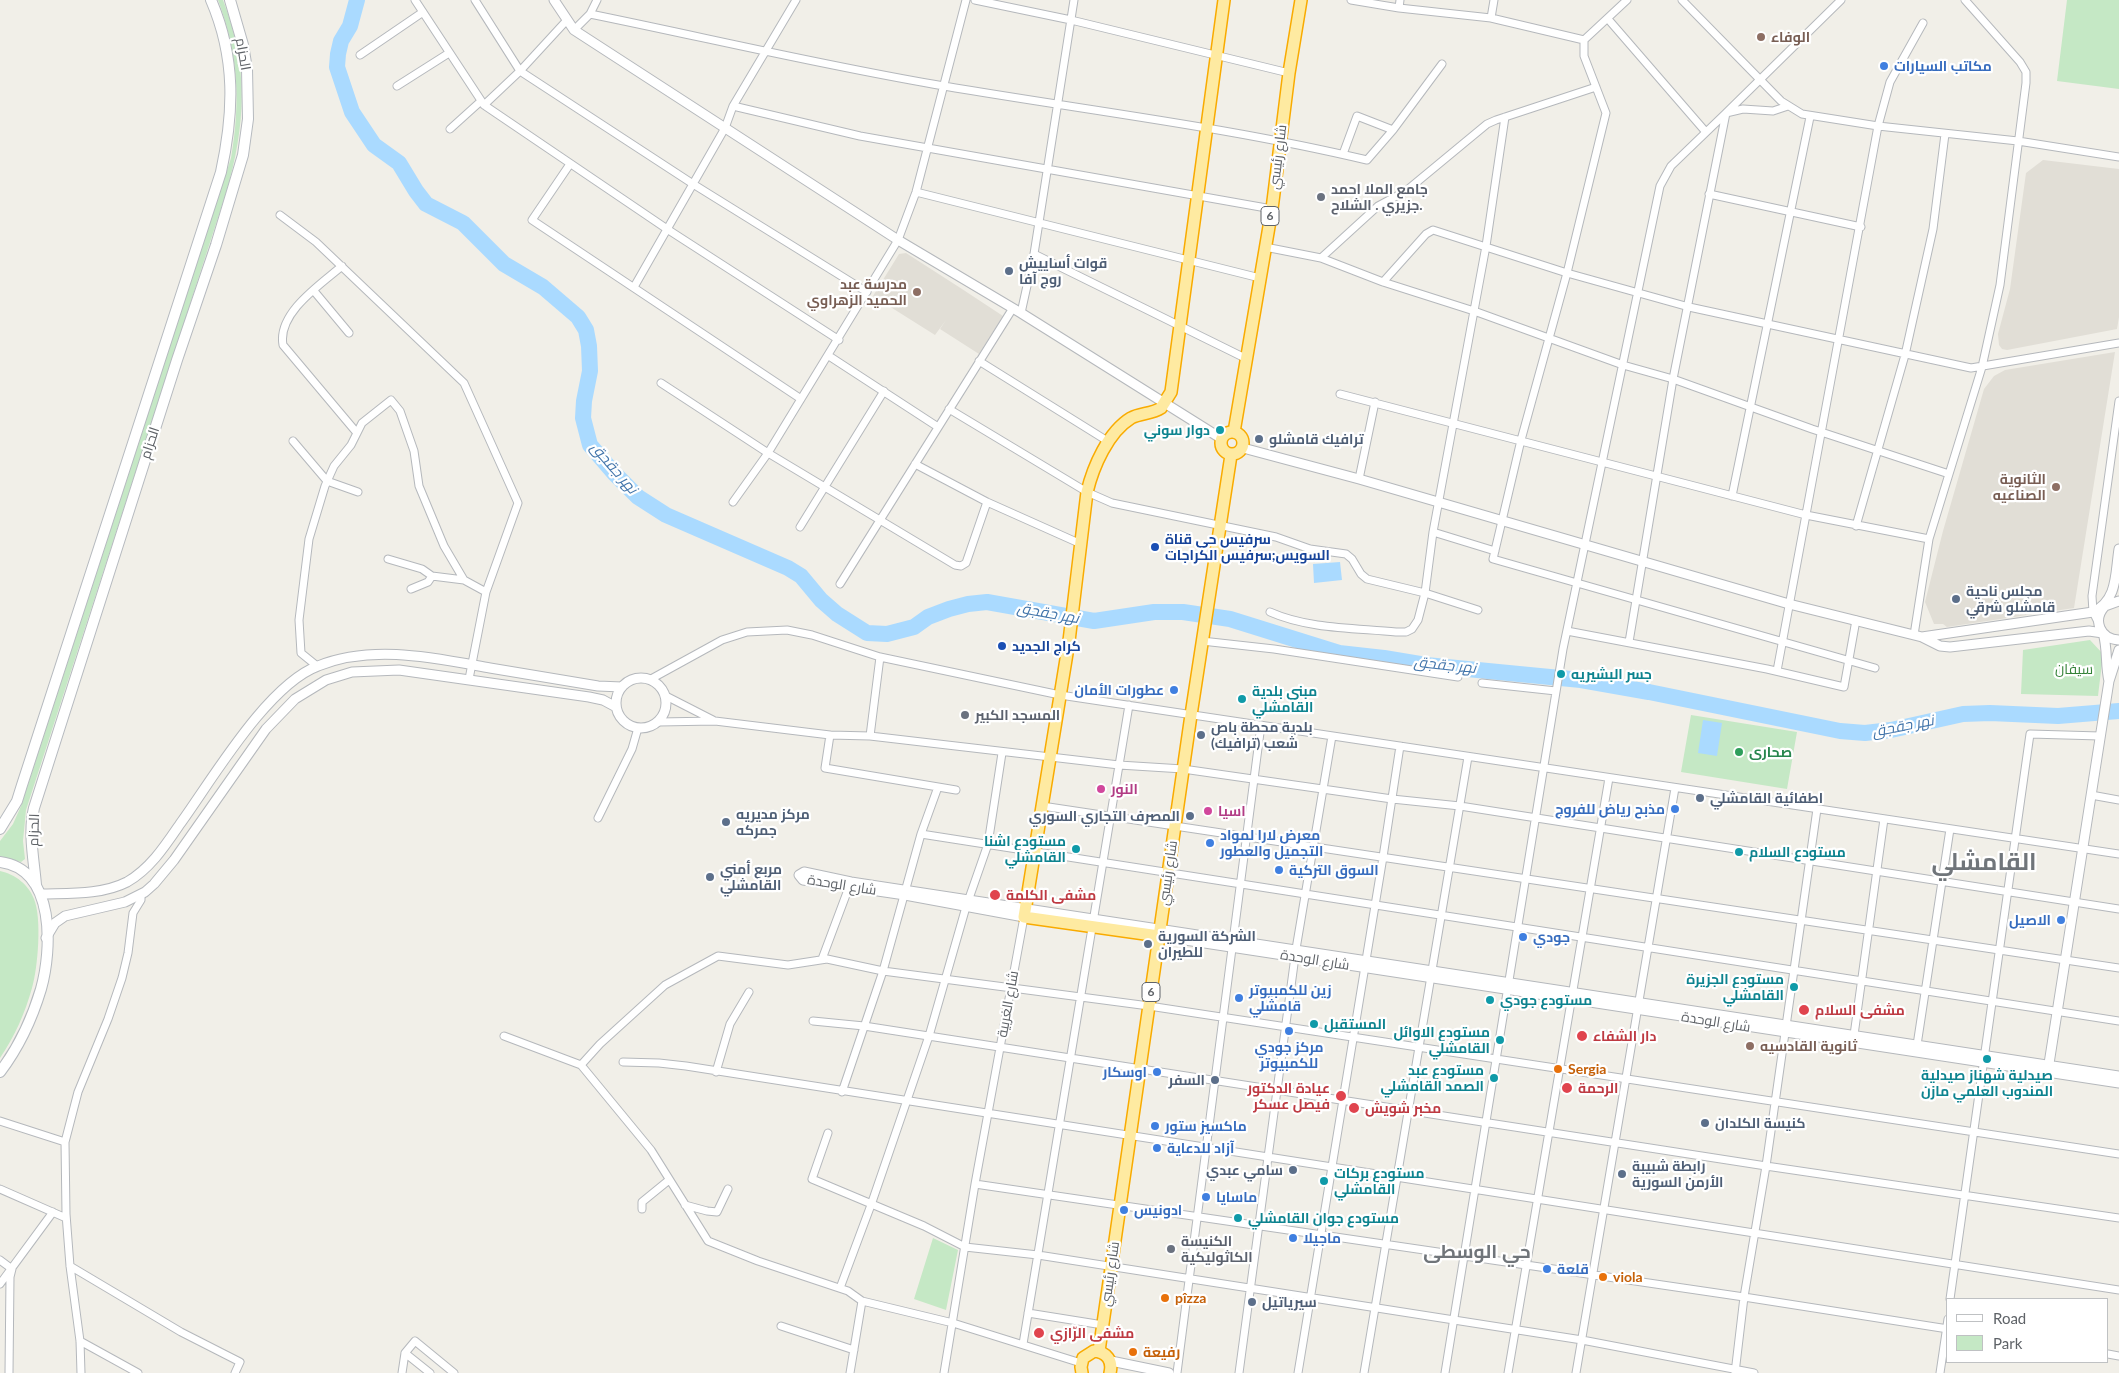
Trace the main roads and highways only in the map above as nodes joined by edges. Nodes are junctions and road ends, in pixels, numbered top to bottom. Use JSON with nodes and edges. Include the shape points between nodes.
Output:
{"nodes":[{"id":1,"x":211,"y":0,"type":"edge"},
{"id":2,"x":230,"y":0,"type":"edge"},
{"id":3,"x":1224,"y":0,"type":"edge"},
{"id":4,"x":1302,"y":0,"type":"edge"},
{"id":5,"x":1234,"y":432,"type":"junction"},
{"id":6,"x":1231,"y":455,"type":"junction"},
{"id":7,"x":0,"y":829,"type":"edge"},
{"id":8,"x":0,"y":862,"type":"edge"},
{"id":9,"x":39,"y":890,"type":"junction"},
{"id":10,"x":1024,"y":912,"type":"joint"},
{"id":11,"x":1160,"y":932,"type":"junction"},
{"id":12,"x":0,"y":1073,"type":"edge"},
{"id":13,"x":1099,"y":1351,"type":"junction"},
{"id":14,"x":1110,"y":1367,"type":"edge"},
{"id":15,"x":1082,"y":1368,"type":"edge"}],
"edges":[{"from":1,"to":7,"type":"main road","name":"الحزام","via":[[224,38],[231,78],[231,115],[221,172],[17,801]]},
{"from":2,"to":9,"type":"main road","name":"الحزام","via":[[247,69],[248,120],[242,155],[222,227],[34,808],[32,846]]},
{"from":3,"to":10,"type":"highway","name":"شارع الغربية","via":[[1173,384],[1158,410],[1130,419],[1109,442],[1098,459],[1087,492],[1070,635]]},
{"from":4,"to":5,"type":"highway","name":"شارع رئيسي","number":"6","via":[[1272,209]]},
{"from":5,"to":6,"type":"highway","via":[[1241,436],[1244,444],[1240,452]]},
{"from":5,"to":6,"type":"highway","via":[[1226,434],[1221,443],[1224,451]]},
{"from":6,"to":11,"type":"highway","name":"شارع رئيسي","number":"6"},
{"from":8,"to":9,"type":"main road","via":[[17,868]]},
{"from":9,"to":12,"type":"main road","name":"الحزام","via":[[46,913],[46,961],[41,988],[27,1027]]},
{"from":10,"to":11,"type":"highway","name":"شارع الوحدة"},
{"from":11,"to":13,"type":"highway","name":"شارع رئيسي","number":"6"},
{"from":13,"to":14,"type":"highway","via":[[1104,1353]]},
{"from":13,"to":15,"type":"highway","via":[[1090,1352]]}]}
